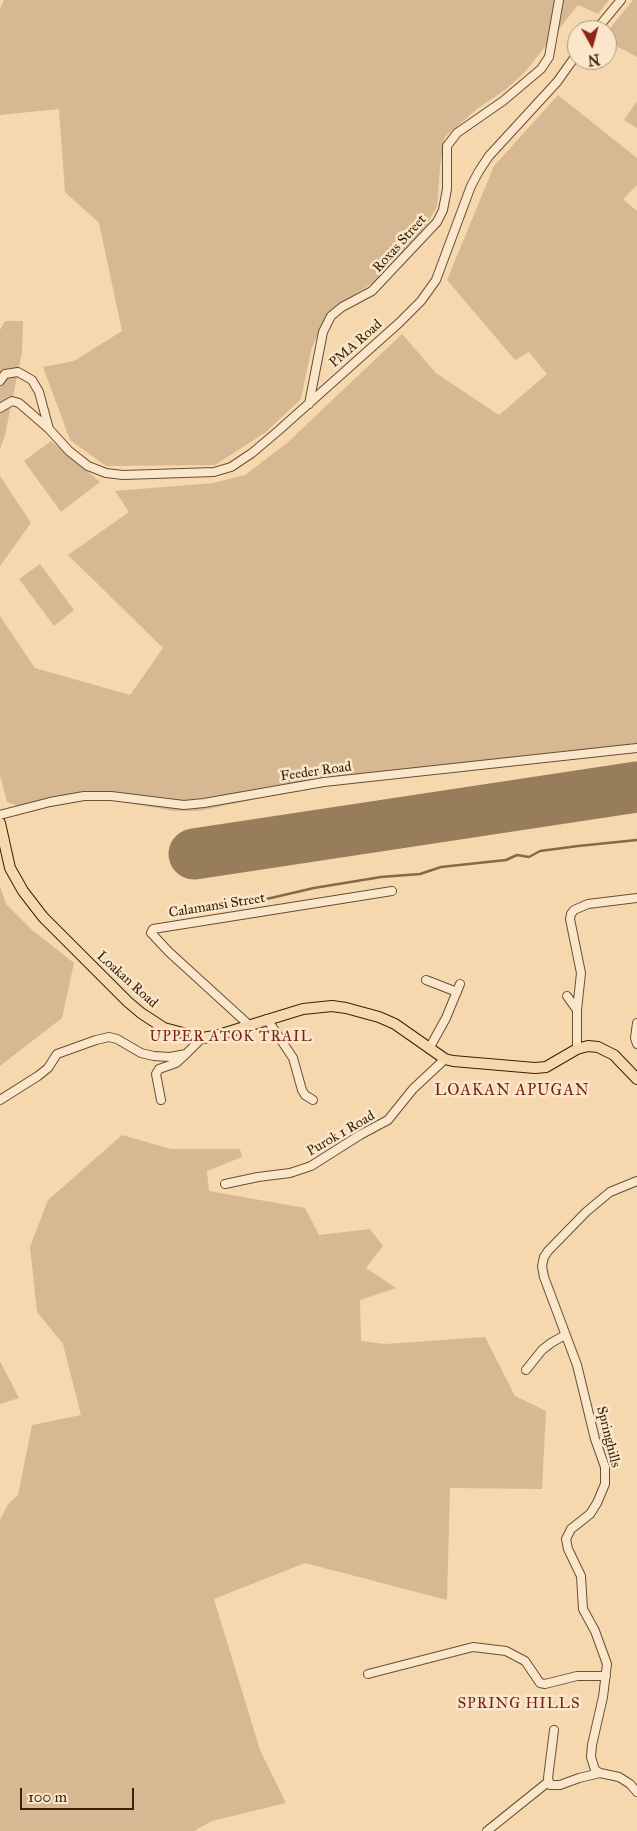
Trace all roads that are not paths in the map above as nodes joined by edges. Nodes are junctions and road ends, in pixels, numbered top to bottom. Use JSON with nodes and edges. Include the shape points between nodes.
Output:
{"nodes":[{"id":1,"x":559,"y":0,"type":"edge"},
{"id":2,"x":621,"y":0,"type":"edge"},
{"id":3,"x":604,"y":20,"type":"edge"},
{"id":4,"x":567,"y":68,"type":"edge"},
{"id":5,"x":0,"y":381,"type":"edge"},
{"id":6,"x":309,"y":404,"type":"junction"},
{"id":7,"x":0,"y":408,"type":"edge"},
{"id":8,"x":49,"y":429,"type":"junction"},
{"id":9,"x":637,"y":748,"type":"edge"},
{"id":10,"x":0,"y":815,"type":"edge"},
{"id":11,"x":0,"y":823,"type":"edge"},
{"id":12,"x":392,"y":891,"type":"dead end"},
{"id":13,"x":637,"y":898,"type":"edge"},
{"id":14,"x":426,"y":980,"type":"dead end"},
{"id":15,"x":460,"y":984,"type":"dead end"},
{"id":16,"x":457,"y":992,"type":"junction"},
{"id":17,"x":567,"y":996,"type":"dead end"},
{"id":18,"x":577,"y":1010,"type":"junction"},
{"id":19,"x":267,"y":1019,"type":"junction"},
{"id":20,"x":637,"y":1023,"type":"edge"},
{"id":21,"x":249,"y":1025,"type":"junction"},
{"id":22,"x":202,"y":1038,"type":"junction"},
{"id":23,"x":637,"y":1044,"type":"edge"},
{"id":24,"x":430,"y":1047,"type":"junction"},
{"id":25,"x":577,"y":1049,"type":"junction"},
{"id":26,"x":186,"y":1054,"type":"junction"},
{"id":27,"x":445,"y":1059,"type":"junction"},
{"id":28,"x":637,"y":1079,"type":"edge"},
{"id":29,"x":0,"y":1100,"type":"edge"},
{"id":30,"x":160,"y":1100,"type":"dead end"},
{"id":31,"x":313,"y":1100,"type":"dead end"},
{"id":32,"x":637,"y":1181,"type":"edge"},
{"id":33,"x":225,"y":1184,"type":"dead end"},
{"id":34,"x":566,"y":1335,"type":"junction"},
{"id":35,"x":526,"y":1370,"type":"dead end"},
{"id":36,"x":368,"y":1674,"type":"dead end"},
{"id":37,"x":606,"y":1676,"type":"junction"},
{"id":38,"x":554,"y":1730,"type":"dead end"},
{"id":39,"x":600,"y":1773,"type":"junction"},
{"id":40,"x":548,"y":1782,"type":"junction"},
{"id":41,"x":637,"y":1792,"type":"edge"},
{"id":42,"x":487,"y":1831,"type":"edge"}],
"edges":[{"from":1,"to":6,"type":"street","name":"Roxas Street","via":[[549,57],[541,69],[457,133],[447,146],[447,189],[437,222],[372,291],[331,316],[323,332]]},
{"from":2,"to":3,"type":"street"},
{"from":4,"to":6,"type":"street","name":"PMA Road","via":[[479,171],[436,280],[421,301]]},
{"from":5,"to":8,"type":"street","name":"PMA Road","via":[[5,374],[18,372],[32,380],[39,392]]},
{"from":6,"to":8,"type":"street","name":"PMA Road","via":[[252,453],[231,467],[214,472],[106,474],[88,466]]},
{"from":7,"to":8,"type":"street","name":"PMA Road","via":[[12,401],[19,403]]},
{"from":9,"to":10,"type":"street","name":"Feeder Road","via":[[324,782],[184,805],[84,796]]},
{"from":11,"to":22,"type":"main road","name":"Loakan Road","via":[[10,868],[43,917],[141,1013],[164,1028]]},
{"from":12,"to":21,"type":"street","name":"Calamansi Street","via":[[153,929],[154,936],[169,952]]},
{"from":13,"to":18,"type":"street","via":[[588,904],[571,914],[581,973]]},
{"from":14,"to":16,"type":"street"},
{"from":15,"to":16,"type":"street"},
{"from":16,"to":24,"type":"street"},
{"from":17,"to":18,"type":"street"},
{"from":18,"to":25,"type":"street"},
{"from":19,"to":21,"type":"main road","name":"Loakan Road"},
{"from":19,"to":24,"type":"main road","name":"Loakan Road","via":[[309,1008],[346,1008],[395,1024]]},
{"from":19,"to":31,"type":"street","via":[[293,1058],[302,1090]]},
{"from":20,"to":23,"type":"street"},
{"from":21,"to":22,"type":"main road","name":"Loakan Road"},
{"from":22,"to":26,"type":"street"},
{"from":24,"to":27,"type":"main road","name":"Loakan Road"},
{"from":25,"to":27,"type":"main road","via":[[546,1067],[535,1068]]},
{"from":25,"to":28,"type":"main road","via":[[588,1046],[601,1048],[614,1055]]},
{"from":26,"to":29,"type":"street","via":[[154,1056],[141,1053],[117,1039],[96,1040],[57,1054],[48,1068]]},
{"from":26,"to":30,"type":"street","via":[[156,1074]]},
{"from":27,"to":33,"type":"street","name":"Purok 1 Road","via":[[413,1089],[388,1120],[311,1166],[295,1172]]},
{"from":32,"to":34,"type":"street","name":"Springhills","via":[[604,1196],[555,1242],[544,1257],[544,1277]]},
{"from":34,"to":35,"type":"street","via":[[542,1350]]},
{"from":34,"to":37,"type":"street","name":"Springhills","via":[[605,1467],[605,1484],[596,1503],[590,1514],[570,1530],[566,1539],[581,1576],[583,1609],[607,1664]]},
{"from":36,"to":37,"type":"street","via":[[472,1647],[506,1651],[525,1661],[540,1683],[577,1676]]},
{"from":37,"to":39,"type":"street","name":"Springhills","via":[[591,1757],[595,1770]]},
{"from":38,"to":40,"type":"street"},
{"from":39,"to":40,"type":"street","via":[[560,1785],[552,1786]]},
{"from":39,"to":41,"type":"street","via":[[619,1776]]},
{"from":40,"to":42,"type":"street"}]}
